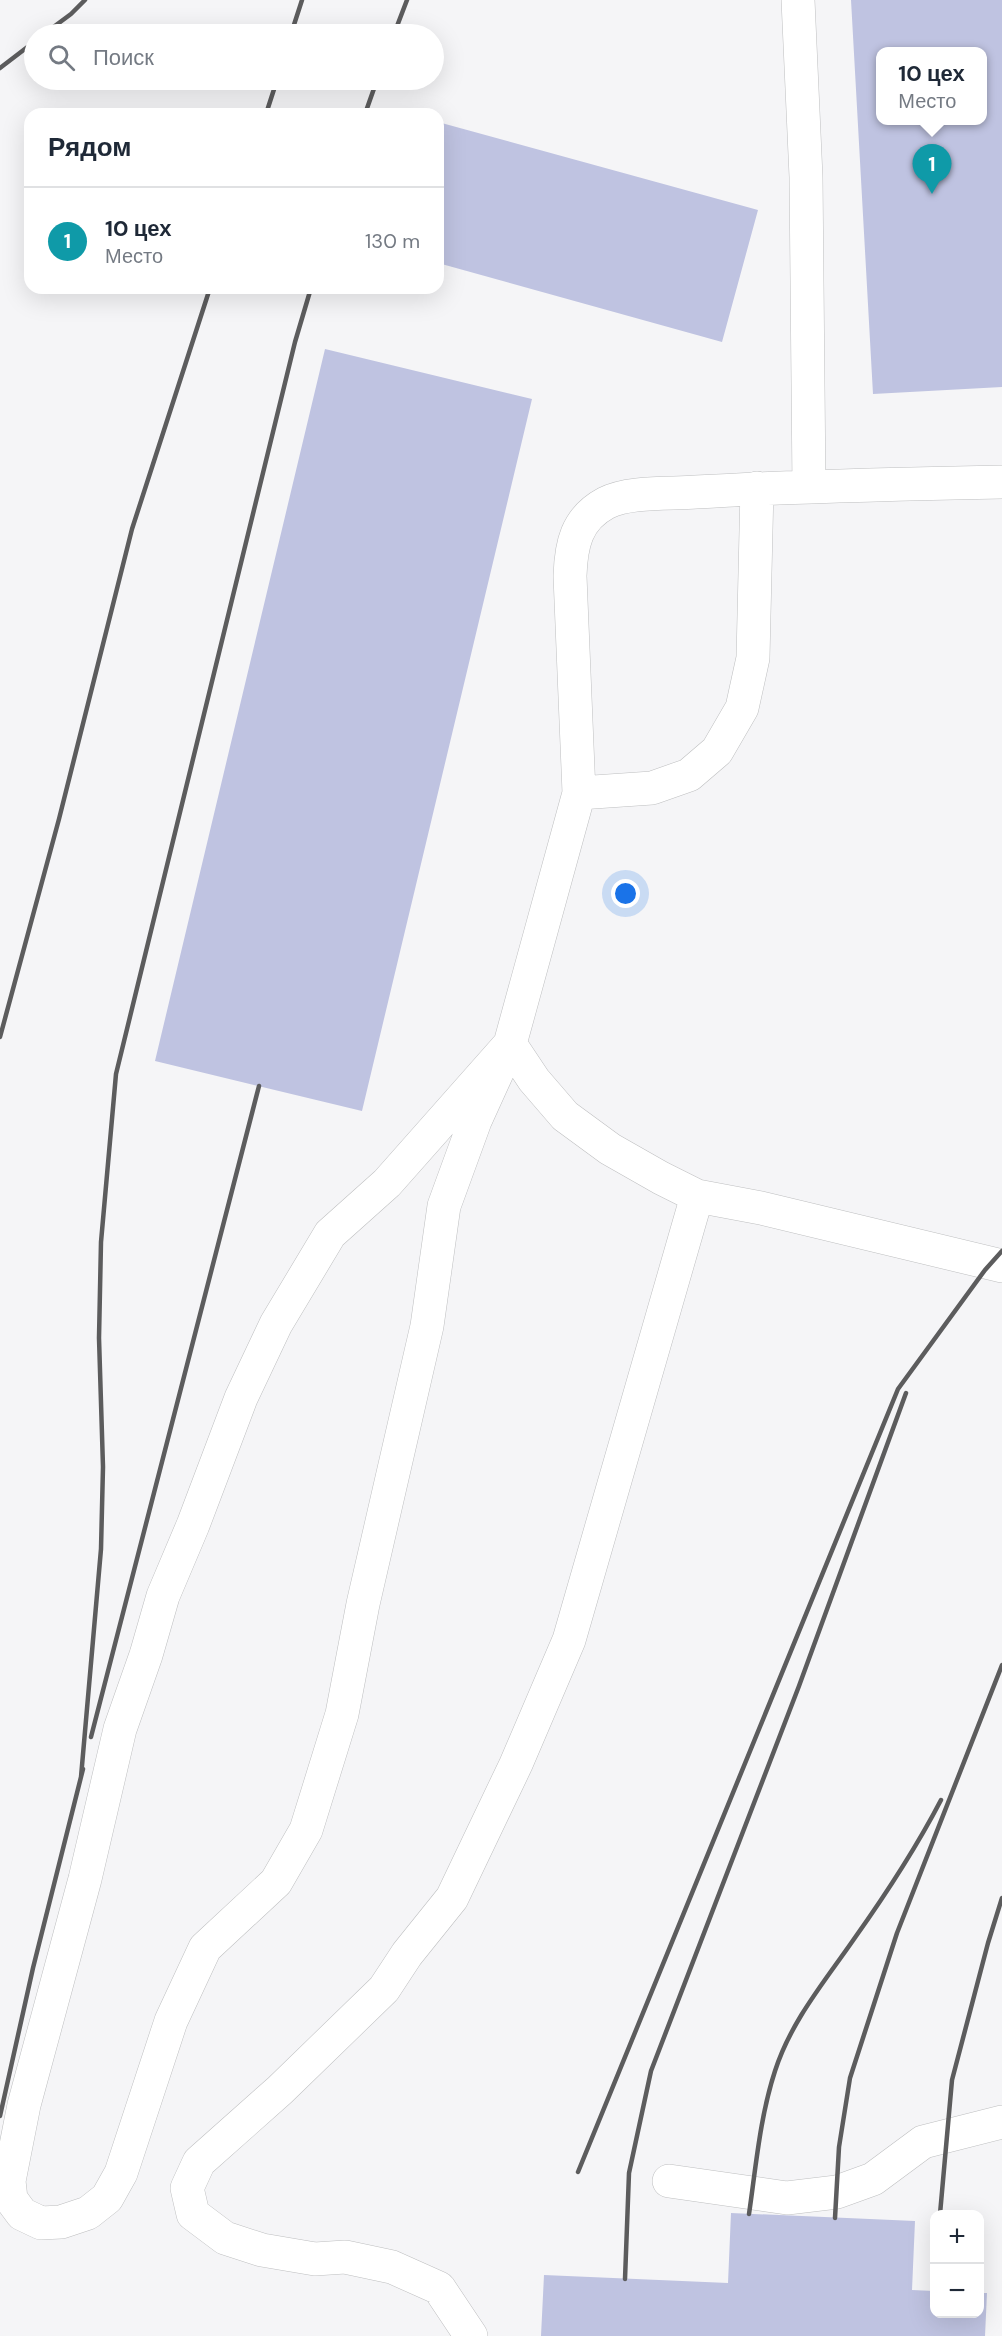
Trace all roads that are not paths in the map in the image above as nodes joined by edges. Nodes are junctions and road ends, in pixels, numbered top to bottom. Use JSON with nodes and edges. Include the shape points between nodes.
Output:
{"nodes":[{"id":1,"x":798,"y":0,"type":"edge"},
{"id":2,"x":1002,"y":482,"type":"edge"},
{"id":3,"x":809,"y":487,"type":"junction"},
{"id":4,"x":757,"y":488,"type":"junction"},
{"id":5,"x":579,"y":793,"type":"junction"},
{"id":6,"x":510,"y":1044,"type":"junction"},
{"id":7,"x":697,"y":1196,"type":"junction"},
{"id":8,"x":1002,"y":1266,"type":"edge"},
{"id":9,"x":1002,"y":2122,"type":"edge"},
{"id":10,"x":669,"y":2181,"type":"dead end"},
{"id":11,"x":471,"y":2336,"type":"edge"}],
"edges":[{"from":1,"to":3,"type":"lane","via":[[806,177]]},
{"from":2,"to":3,"type":"lane"},
{"from":3,"to":4,"type":"lane"},
{"from":4,"to":5,"type":"lane","via":[[753,658],[742,708],[717,751],[689,775],[652,788]]},
{"from":4,"to":5,"type":"lane","via":[[631,496],[607,502],[583,520],[571,549],[570,576]]},
{"from":5,"to":6,"type":"lane"},
{"from":6,"to":6,"type":"lane","via":[[475,1121],[444,1206],[427,1326],[363,1604],[342,1714],[306,1830],[276,1882],[205,1948],[171,2021],[121,2173],[107,2198],[88,2213],[61,2222],[41,2223],[22,2214],[11,2199],[9,2181],[24,2105],[85,1880],[120,1730],[163,1596],[241,1398],[276,1324],[330,1234],[387,1183]]},
{"from":6,"to":7,"type":"lane","via":[[565,1116],[610,1149]]},
{"from":7,"to":8,"type":"lane"},
{"from":7,"to":11,"type":"lane","via":[[569,1640],[512,1773],[452,1898],[384,1989],[199,2162],[187,2188],[193,2214],[225,2238],[262,2250],[315,2259],[345,2257],[392,2267],[439,2288]]},
{"from":9,"to":10,"type":"lane","via":[[923,2142],[873,2179],[837,2192],[787,2198]]}]}
